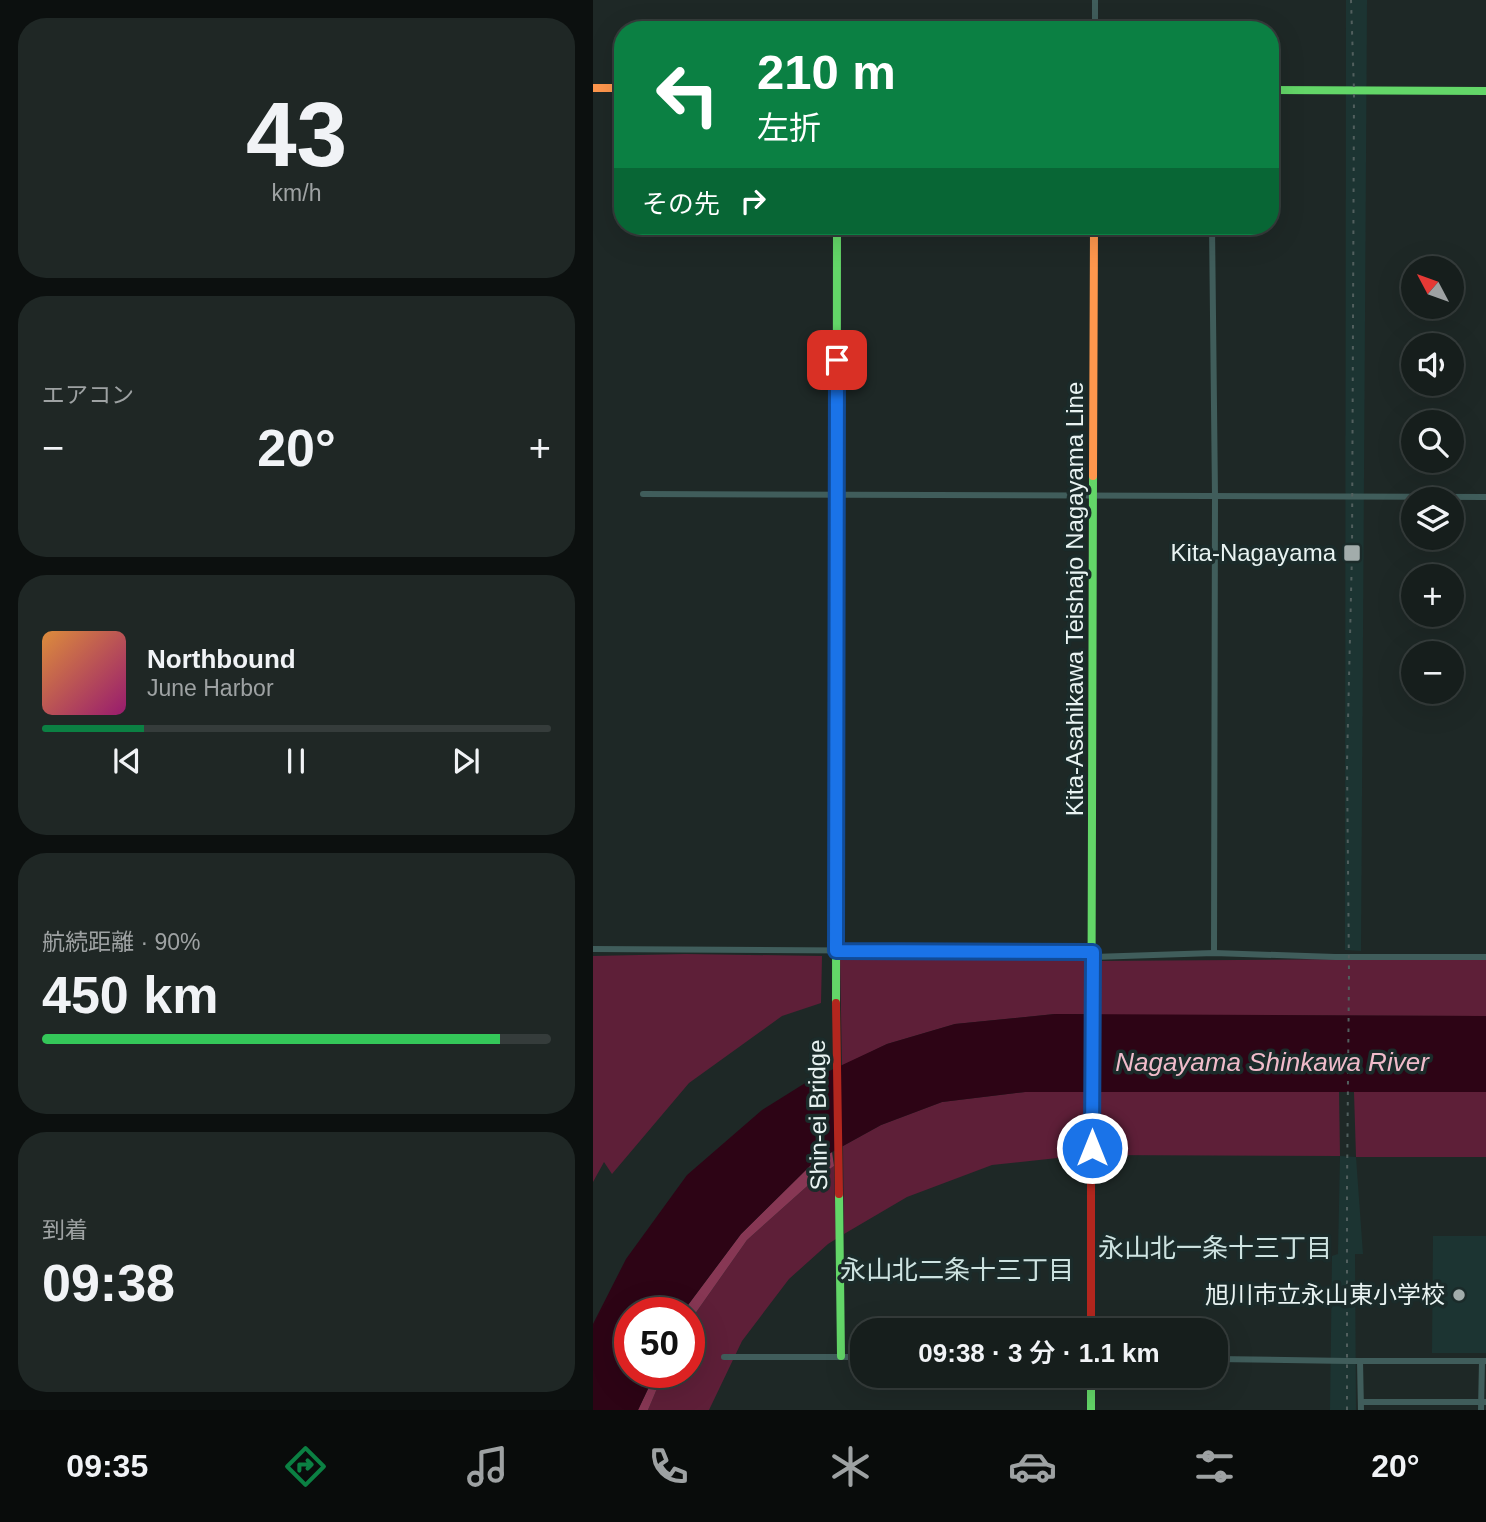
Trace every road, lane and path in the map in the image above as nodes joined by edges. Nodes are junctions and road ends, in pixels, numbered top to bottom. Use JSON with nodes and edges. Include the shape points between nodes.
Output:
{"nodes":[{"id":1,"x":1095,"y":0,"type":"edge"},
{"id":2,"x":1095,"y":21,"type":"edge"},
{"id":3,"x":593,"y":88,"type":"edge"},
{"id":4,"x":614,"y":88,"type":"edge"},
{"id":5,"x":1279,"y":90,"type":"edge"},
{"id":6,"x":1486,"y":91,"type":"edge"},
{"id":7,"x":837,"y":235,"type":"edge"},
{"id":8,"x":1095,"y":235,"type":"edge"},
{"id":9,"x":1211,"y":235,"type":"edge"},
{"id":10,"x":643,"y":494,"type":"dead end"},
{"id":11,"x":837,"y":495,"type":"junction"},
{"id":12,"x":1094,"y":496,"type":"junction"},
{"id":13,"x":1215,"y":496,"type":"junction"},
{"id":14,"x":1486,"y":497,"type":"edge"},
{"id":15,"x":593,"y":949,"type":"edge"},
{"id":16,"x":836,"y":951,"type":"junction"},
{"id":17,"x":1214,"y":953,"type":"junction"},
{"id":18,"x":1093,"y":954,"type":"junction"},
{"id":19,"x":1486,"y":957,"type":"edge"},
{"id":20,"x":1091,"y":1318,"type":"edge"},
{"id":21,"x":841,"y":1356,"type":"junction"},
{"id":22,"x":850,"y":1356,"type":"edge"},
{"id":23,"x":724,"y":1357,"type":"dead end"},
{"id":24,"x":1228,"y":1359,"type":"edge"},
{"id":25,"x":1360,"y":1361,"type":"junction"},
{"id":26,"x":1484,"y":1361,"type":"edge"},
{"id":27,"x":1091,"y":1388,"type":"edge"},
{"id":28,"x":1483,"y":1405,"type":"edge"},
{"id":29,"x":1361,"y":1406,"type":"edge"},
{"id":30,"x":1091,"y":1410,"type":"edge"}],
"edges":[{"from":1,"to":2,"type":"street"},
{"from":3,"to":4,"type":"main road"},
{"from":5,"to":6,"type":"main road"},
{"from":7,"to":11,"type":"main road","name":"Shin-ei Bridge"},
{"from":8,"to":12,"type":"main road","name":"Kita-Asahikawa Teishajo Nagayama Line"},
{"from":9,"to":13,"type":"street"},
{"from":10,"to":11,"type":"street"},
{"from":11,"to":12,"type":"street"},
{"from":11,"to":16,"type":"main road","name":"Shin-ei Bridge"},
{"from":12,"to":13,"type":"street"},
{"from":12,"to":18,"type":"main road","name":"Kita-Asahikawa Teishajo Nagayama Line"},
{"from":13,"to":14,"type":"street"},
{"from":13,"to":17,"type":"street"},
{"from":15,"to":16,"type":"street"},
{"from":16,"to":18,"type":"street"},
{"from":16,"to":21,"type":"main road","name":"Shin-ei Bridge"},
{"from":17,"to":18,"type":"street"},
{"from":17,"to":19,"type":"street"},
{"from":18,"to":20,"type":"main road","name":"Kita-Asahikawa Teishajo Nagayama Line"},
{"from":21,"to":22,"type":"street"},
{"from":21,"to":23,"type":"street"},
{"from":24,"to":25,"type":"street"},
{"from":25,"to":26,"type":"street"},
{"from":25,"to":29,"type":"street"},
{"from":26,"to":28,"type":"street"},
{"from":27,"to":30,"type":"main road"},
{"from":28,"to":29,"type":"street"}]}
